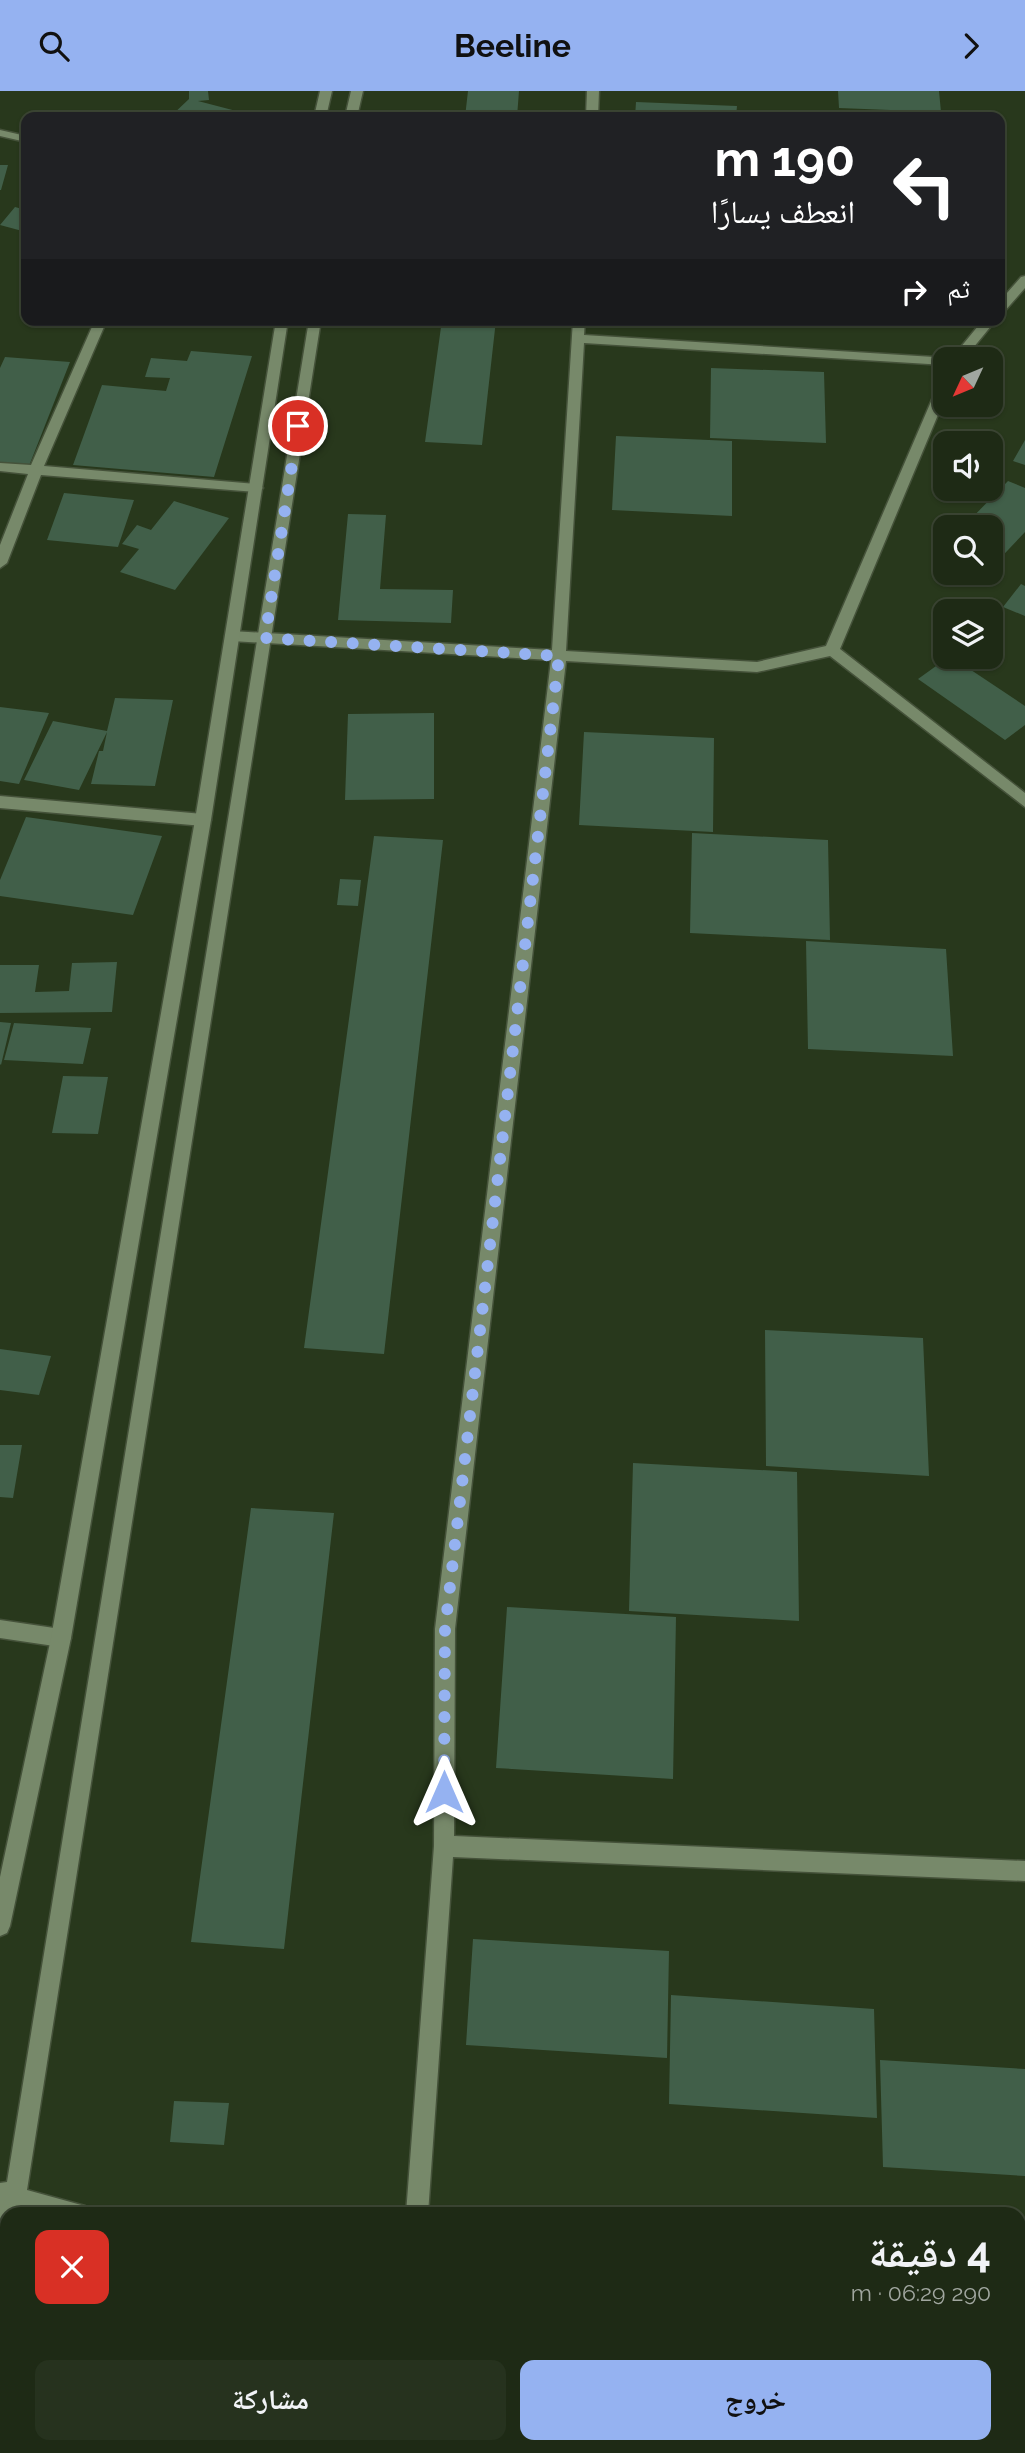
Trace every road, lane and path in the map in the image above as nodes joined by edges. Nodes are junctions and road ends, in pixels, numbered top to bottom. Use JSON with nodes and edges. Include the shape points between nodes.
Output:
{"nodes":[{"id":1,"x":326,"y":91,"type":"edge"},
{"id":2,"x":357,"y":91,"type":"edge"},
{"id":3,"x":593,"y":91,"type":"edge"},
{"id":4,"x":321,"y":112,"type":"edge"},
{"id":5,"x":352,"y":112,"type":"edge"},
{"id":6,"x":592,"y":112,"type":"edge"},
{"id":7,"x":0,"y":133,"type":"edge"},
{"id":8,"x":21,"y":138,"type":"edge"},
{"id":9,"x":1025,"y":280,"type":"edge"},
{"id":10,"x":1005,"y":303,"type":"edge"},
{"id":11,"x":98,"y":326,"type":"edge"},
{"id":12,"x":281,"y":326,"type":"edge"},
{"id":13,"x":314,"y":326,"type":"edge"},
{"id":14,"x":579,"y":326,"type":"edge"},
{"id":15,"x":985,"y":326,"type":"edge"},
{"id":16,"x":578,"y":339,"type":"junction"},
{"id":17,"x":967,"y":347,"type":"edge"},
{"id":18,"x":933,"y":360,"type":"edge"},
{"id":19,"x":933,"y":411,"type":"edge"},
{"id":20,"x":0,"y":467,"type":"edge"},
{"id":21,"x":36,"y":470,"type":"junction"},
{"id":22,"x":256,"y":488,"type":"junction"},
{"id":23,"x":0,"y":563,"type":"edge"},
{"id":24,"x":232,"y":636,"type":"junction"},
{"id":25,"x":265,"y":638,"type":"junction"},
{"id":26,"x":832,"y":650,"type":"junction"},
{"id":27,"x":559,"y":656,"type":"junction"},
{"id":28,"x":1025,"y":801,"type":"edge"},
{"id":29,"x":0,"y":802,"type":"edge"},
{"id":30,"x":203,"y":820,"type":"junction"},
{"id":31,"x":0,"y":1629,"type":"edge"},
{"id":32,"x":61,"y":1638,"type":"junction"},
{"id":33,"x":444,"y":1846,"type":"junction"},
{"id":34,"x":1025,"y":1871,"type":"edge"},
{"id":35,"x":0,"y":1926,"type":"edge"},
{"id":36,"x":6,"y":2194,"type":"edge"},
{"id":37,"x":43,"y":2207,"type":"edge"},
{"id":38,"x":418,"y":2207,"type":"edge"}],
"edges":[{"from":1,"to":4,"type":"street"},
{"from":2,"to":5,"type":"street"},
{"from":3,"to":6,"type":"street"},
{"from":7,"to":8,"type":"street"},
{"from":9,"to":10,"type":"street"},
{"from":11,"to":21,"type":"street"},
{"from":12,"to":22,"type":"street"},
{"from":13,"to":25,"type":"street"},
{"from":14,"to":16,"type":"street"},
{"from":15,"to":17,"type":"street"},
{"from":16,"to":18,"type":"street"},
{"from":16,"to":27,"type":"street"},
{"from":19,"to":26,"type":"street"},
{"from":20,"to":21,"type":"street"},
{"from":21,"to":22,"type":"street"},
{"from":21,"to":23,"type":"street"},
{"from":22,"to":24,"type":"street"},
{"from":24,"to":25,"type":"street"},
{"from":24,"to":30,"type":"street"},
{"from":25,"to":27,"type":"street"},
{"from":25,"to":36,"type":"street","via":[[18,2184]]},
{"from":26,"to":27,"type":"street","via":[[757,667]]},
{"from":26,"to":28,"type":"street"},
{"from":27,"to":33,"type":"street","via":[[445,1629]]},
{"from":29,"to":30,"type":"street"},
{"from":30,"to":32,"type":"street"},
{"from":31,"to":32,"type":"street"},
{"from":32,"to":35,"type":"street"},
{"from":33,"to":34,"type":"street"},
{"from":33,"to":38,"type":"street"},
{"from":36,"to":37,"type":"street"}]}
